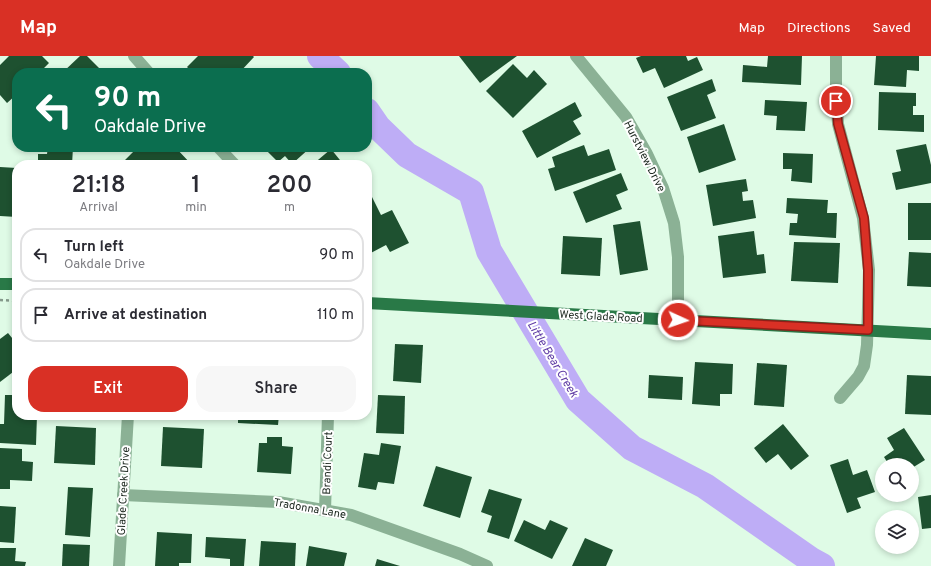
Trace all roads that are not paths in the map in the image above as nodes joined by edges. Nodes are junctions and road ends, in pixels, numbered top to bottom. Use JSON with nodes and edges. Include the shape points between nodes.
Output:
{"nodes":[{"id":1,"x":134,"y":56,"type":"edge"},
{"id":2,"x":576,"y":56,"type":"edge"},
{"id":3,"x":836,"y":56,"type":"edge"},
{"id":4,"x":145,"y":68,"type":"edge"},
{"id":5,"x":223,"y":152,"type":"edge"},
{"id":6,"x":230,"y":160,"type":"edge"},
{"id":7,"x":0,"y":284,"type":"edge"},
{"id":8,"x":12,"y":284,"type":"edge"},
{"id":9,"x":372,"y":303,"type":"edge"},
{"id":10,"x":678,"y":320,"type":"junction"},
{"id":11,"x":868,"y":330,"type":"junction"},
{"id":12,"x":931,"y":334,"type":"edge"},
{"id":13,"x":840,"y":398,"type":"dead end"},
{"id":14,"x":128,"y":420,"type":"edge"},
{"id":15,"x":328,"y":420,"type":"edge"},
{"id":16,"x":123,"y":494,"type":"junction"},
{"id":17,"x":325,"y":511,"type":"junction"},
{"id":18,"x":119,"y":566,"type":"edge"},
{"id":19,"x":487,"y":566,"type":"edge"}],
"edges":[{"from":1,"to":4,"type":"street"},
{"from":2,"to":10,"type":"street","name":"Hurstview Drive","via":[[626,117],[663,188],[674,223],[678,257]]},
{"from":3,"to":11,"type":"street","via":[[838,124],[864,218],[868,270]]},
{"from":5,"to":6,"type":"street"},
{"from":7,"to":8,"type":"main road"},
{"from":9,"to":10,"type":"main road","name":"West Glade Road"},
{"from":10,"to":11,"type":"main road","name":"West Glade Road"},
{"from":11,"to":12,"type":"main road","name":"West Glade Road"},
{"from":11,"to":13,"type":"street","via":[[864,366]]},
{"from":14,"to":16,"type":"street","name":"Glade Creek Drive"},
{"from":15,"to":17,"type":"street","name":"Brandi Court"},
{"from":16,"to":17,"type":"street","name":"Tradonna Lane","via":[[278,502]]},
{"from":16,"to":18,"type":"street","name":"Glade Creek Drive"},
{"from":17,"to":19,"type":"street","name":"Tradonna Lane","via":[[351,515]]}]}
